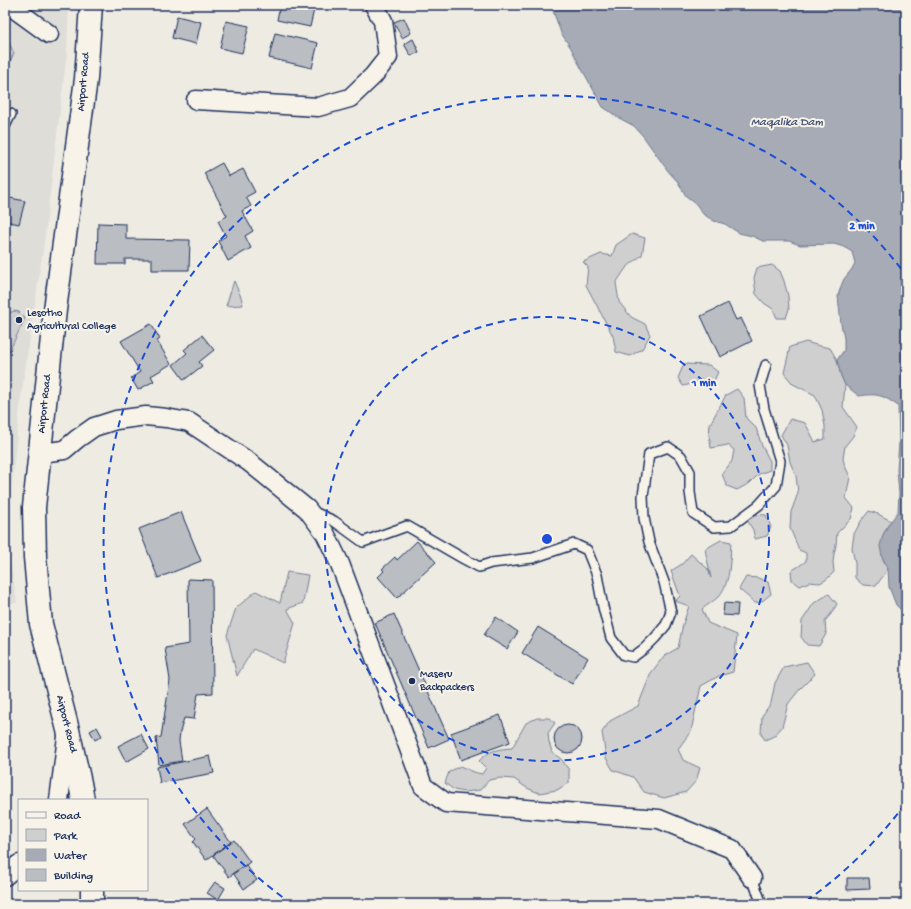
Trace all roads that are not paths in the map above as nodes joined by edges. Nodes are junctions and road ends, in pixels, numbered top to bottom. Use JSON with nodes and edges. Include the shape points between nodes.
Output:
{"nodes":[{"id":1,"x":9,"y":5,"type":"edge"},
{"id":2,"x":91,"y":5,"type":"edge"},
{"id":3,"x":374,"y":5,"type":"edge"},
{"id":4,"x":49,"y":34,"type":"dead end"},
{"id":5,"x":196,"y":100,"type":"dead end"},
{"id":6,"x":11,"y":114,"type":"dead end"},
{"id":7,"x":5,"y":126,"type":"edge"},
{"id":8,"x":766,"y":365,"type":"dead end"},
{"id":9,"x":40,"y":453,"type":"junction"},
{"id":10,"x":307,"y":509,"type":"junction"},
{"id":11,"x":68,"y":730,"type":"junction"},
{"id":12,"x":59,"y":799,"type":"edge"},
{"id":13,"x":83,"y":799,"type":"edge"},
{"id":14,"x":18,"y":865,"type":"edge"},
{"id":15,"x":5,"y":876,"type":"edge"},
{"id":16,"x":752,"y":878,"type":"joint"},
{"id":17,"x":92,"y":891,"type":"edge"},
{"id":18,"x":92,"y":904,"type":"edge"},
{"id":19,"x":762,"y":904,"type":"edge"}],
"edges":[{"from":1,"to":4,"type":"street"},
{"from":2,"to":9,"type":"main road","name":"Airport Road","via":[[86,79],[55,310]]},
{"from":3,"to":5,"type":"street","via":[[383,21],[388,58],[350,98],[318,107]]},
{"from":6,"to":7,"type":"lane"},
{"from":8,"to":10,"type":"lane","via":[[760,385],[764,409],[780,461],[776,486],[759,505],[732,526],[714,527],[693,513],[690,472],[681,456],[668,447],[648,454],[643,496],[644,518],[671,612],[666,625],[633,657],[624,655],[611,638],[597,575],[587,550],[574,544],[533,558],[479,567],[407,526],[363,542],[334,522]]},
{"from":9,"to":10,"type":"street","via":[[64,450],[94,427],[116,420],[146,416],[189,422],[248,462]]},
{"from":9,"to":11,"type":"main road","name":"Airport Road","via":[[34,507],[41,624]]},
{"from":10,"to":16,"type":"street","via":[[325,533],[340,564],[423,786],[446,803],[660,819],[732,849]]},
{"from":11,"to":12,"type":"street"},
{"from":11,"to":13,"type":"main road","name":"Airport Road"},
{"from":14,"to":15,"type":"street"},
{"from":16,"to":19,"type":"lane"},
{"from":17,"to":18,"type":"main road"}]}
